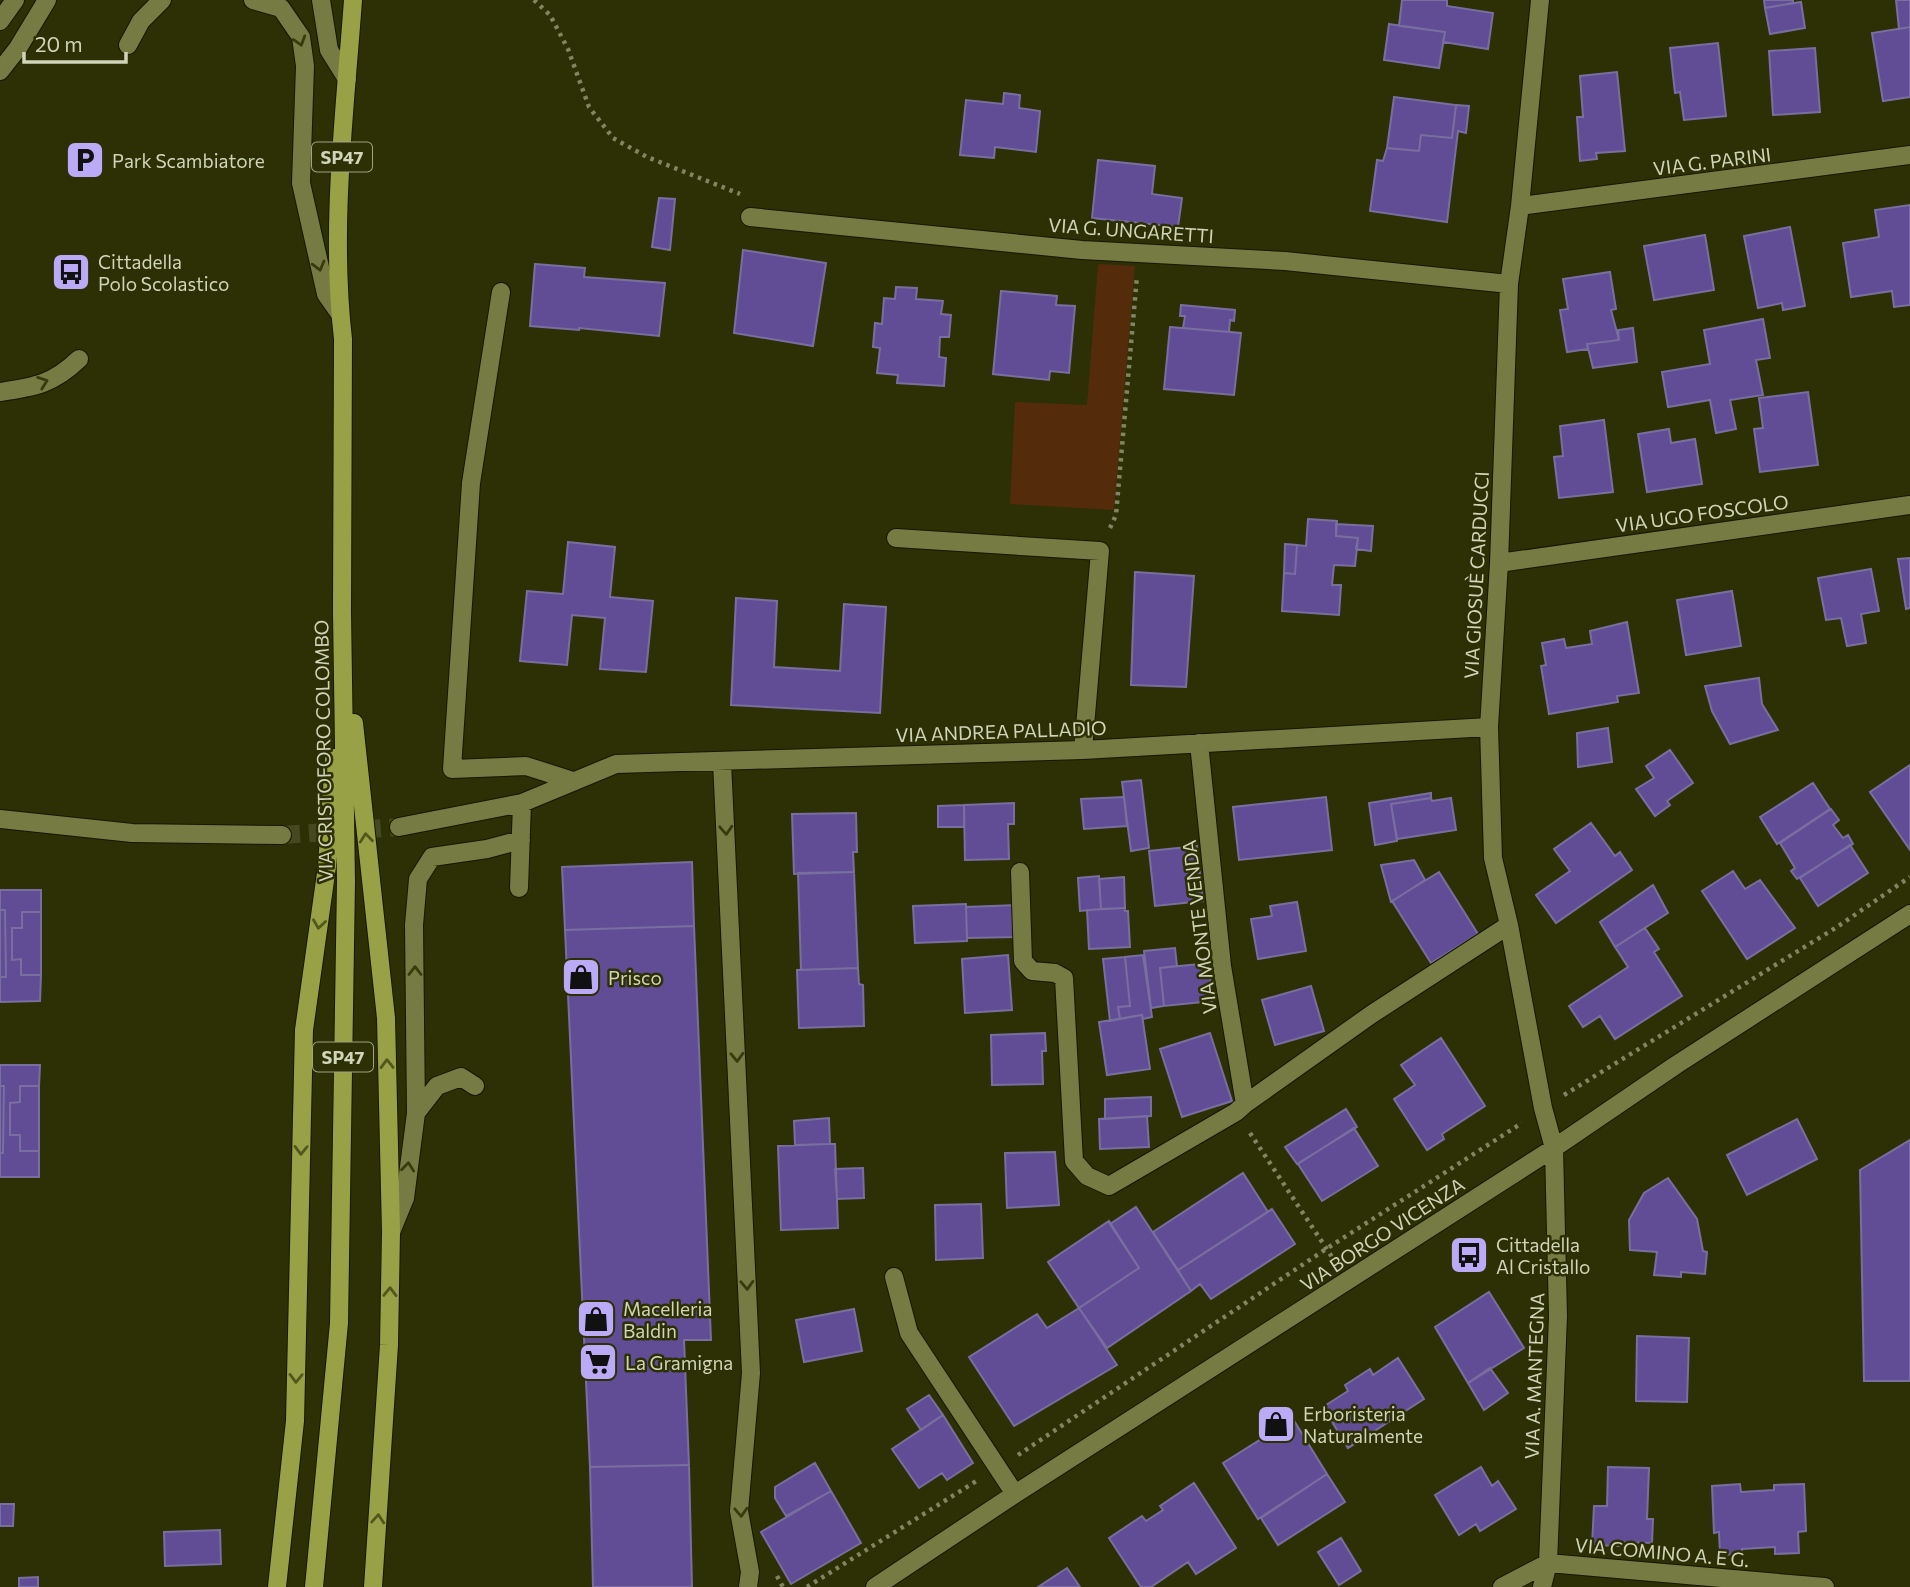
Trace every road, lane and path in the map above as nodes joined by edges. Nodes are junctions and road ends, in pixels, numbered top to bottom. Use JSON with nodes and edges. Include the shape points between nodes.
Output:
{"nodes":[{"id":1,"x":15,"y":0,"type":"edge"},
{"id":2,"x":47,"y":0,"type":"edge"},
{"id":3,"x":162,"y":0,"type":"edge"},
{"id":4,"x":253,"y":0,"type":"edge"},
{"id":5,"x":321,"y":0,"type":"edge"},
{"id":6,"x":353,"y":0,"type":"edge"},
{"id":7,"x":534,"y":0,"type":"edge"},
{"id":8,"x":1540,"y":0,"type":"edge"},
{"id":9,"x":0,"y":21,"type":"edge"},
{"id":10,"x":128,"y":45,"type":"dead end"},
{"id":11,"x":0,"y":71,"type":"edge"},
{"id":12,"x":347,"y":79,"type":"junction"},
{"id":13,"x":1910,"y":155,"type":"edge"},
{"id":14,"x":1520,"y":206,"type":"junction"},
{"id":15,"x":750,"y":217,"type":"joint"},
{"id":16,"x":1139,"y":253,"type":"junction"},
{"id":17,"x":1509,"y":284,"type":"junction"},
{"id":18,"x":501,"y":292,"type":"dead end"},
{"id":19,"x":340,"y":314,"type":"junction"},
{"id":20,"x":79,"y":359,"type":"dead end"},
{"id":21,"x":0,"y":391,"type":"edge"},
{"id":22,"x":1910,"y":505,"type":"edge"},
{"id":23,"x":896,"y":538,"type":"dead end"},
{"id":24,"x":1100,"y":551,"type":"junction"},
{"id":25,"x":1499,"y":563,"type":"junction"},
{"id":26,"x":342,"y":612,"type":"junction"},
{"id":27,"x":1489,"y":727,"type":"junction"},
{"id":28,"x":1199,"y":743,"type":"junction"},
{"id":29,"x":1083,"y":750,"type":"junction"},
{"id":30,"x":722,"y":762,"type":"junction"},
{"id":31,"x":573,"y":780,"type":"junction"},
{"id":32,"x":522,"y":803,"type":"junction"},
{"id":33,"x":0,"y":819,"type":"edge"},
{"id":34,"x":399,"y":827,"type":"tunnel mouth"},
{"id":35,"x":282,"y":835,"type":"tunnel mouth"},
{"id":36,"x":521,"y":840,"type":"junction"},
{"id":37,"x":1020,"y":872,"type":"dead end"},
{"id":38,"x":1910,"y":877,"type":"edge"},
{"id":39,"x":519,"y":888,"type":"dead end"},
{"id":40,"x":1910,"y":914,"type":"edge"},
{"id":41,"x":1509,"y":925,"type":"junction"},
{"id":42,"x":475,"y":1086,"type":"dead end"},
{"id":43,"x":1241,"y":1108,"type":"junction"},
{"id":44,"x":1543,"y":1108,"type":"junction"},
{"id":45,"x":415,"y":1113,"type":"junction"},
{"id":46,"x":1554,"y":1148,"type":"junction"},
{"id":47,"x":391,"y":1232,"type":"junction"},
{"id":48,"x":1326,"y":1249,"type":"junction"},
{"id":49,"x":894,"y":1277,"type":"dead end"},
{"id":50,"x":1349,"y":1280,"type":"junction"},
{"id":51,"x":997,"y":1468,"type":"junction"},
{"id":52,"x":1015,"y":1494,"type":"junction"},
{"id":53,"x":1548,"y":1563,"type":"junction"},
{"id":54,"x":277,"y":1587,"type":"edge"},
{"id":55,"x":314,"y":1587,"type":"edge"},
{"id":56,"x":373,"y":1587,"type":"edge"},
{"id":57,"x":748,"y":1587,"type":"edge"},
{"id":58,"x":807,"y":1587,"type":"edge"},
{"id":59,"x":875,"y":1587,"type":"edge"},
{"id":60,"x":1502,"y":1587,"type":"edge"},
{"id":61,"x":1542,"y":1587,"type":"edge"},
{"id":62,"x":1556,"y":1587,"type":"edge"},
{"id":63,"x":1825,"y":1587,"type":"edge"}],
"edges":[{"from":1,"to":9,"type":"street"},
{"from":2,"to":11,"type":"street"},
{"from":3,"to":10,"type":"street","via":[[141,21]]},
{"from":4,"to":19,"type":"street","one_way":true,"via":[[281,8],[301,37],[305,66],[301,183],[326,294]]},
{"from":5,"to":12,"type":"street","via":[[329,50]]},
{"from":6,"to":12,"type":"main road","name":"VIA CRISTOFORO COLOMBO","number":"SP47"},
{"from":7,"to":15,"type":"path","via":[[550,15],[589,107],[613,138],[647,157],[739,193]]},
{"from":8,"to":14,"type":"street","name":"VIA GIOSUÈ CARDUCCI"},
{"from":12,"to":19,"type":"main road","name":"VIA CRISTOFORO COLOMBO","number":"SP47","via":[[340,187]]},
{"from":13,"to":14,"type":"street","name":"VIA G. PARINI"},
{"from":14,"to":17,"type":"street","name":"VIA GIOSUÈ CARDUCCI"},
{"from":15,"to":16,"type":"street","name":"VIA G. UNGARETTI"},
{"from":16,"to":17,"type":"street","name":"VIA G. UNGARETTI","via":[[1285,261]]},
{"from":16,"to":24,"type":"path","via":[[1116,515]]},
{"from":17,"to":25,"type":"street","name":"VIA GIOSUÈ CARDUCCI"},
{"from":18,"to":31,"type":"street","via":[[471,483],[452,769],[526,766]]},
{"from":19,"to":26,"type":"main road","name":"VIA CRISTOFORO COLOMBO","number":"SP47"},
{"from":21,"to":20,"type":"street","one_way":true,"via":[[43,384]]},
{"from":22,"to":25,"type":"street","name":"VIA UGO FOSCOLO"},
{"from":23,"to":24,"type":"street"},
{"from":24,"to":29,"type":"street"},
{"from":25,"to":27,"type":"street","name":"VIA GIOSUÈ CARDUCCI"},
{"from":47,"to":26,"type":"main road","one_way":true,"via":[[386,1018]]},
{"from":26,"to":54,"type":"main road","one_way":true,"via":[[327,866],[303,1030],[295,1421]]},
{"from":26,"to":55,"type":"main road","name":"VIA CRISTOFORO COLOMBO","number":"SP47","via":[[346,881],[339,1323]]},
{"from":27,"to":28,"type":"street","name":"VIA ANDREA PALLADIO"},
{"from":27,"to":41,"type":"street","name":"VIA GIOSUÈ CARDUCCI","via":[[1493,858]]},
{"from":28,"to":29,"type":"street","name":"VIA ANDREA PALLADIO"},
{"from":28,"to":43,"type":"street","name":"VIA MONTE VENDA"},
{"from":29,"to":30,"type":"street","name":"VIA ANDREA PALLADIO"},
{"from":30,"to":31,"type":"street","name":"VIA ANDREA PALLADIO","via":[[616,764]]},
{"from":30,"to":57,"type":"street","one_way":true,"via":[[751,1373],[739,1511],[750,1572]]},
{"from":31,"to":32,"type":"street","name":"VIA ANDREA PALLADIO"},
{"from":32,"to":34,"type":"street","name":"VIA ANDREA PALLADIO"},
{"from":32,"to":36,"type":"street"},
{"from":33,"to":35,"type":"street","via":[[132,833]]},
{"from":36,"to":39,"type":"street"},
{"from":45,"to":36,"type":"street","one_way":true,"via":[[418,879],[432,857]]},
{"from":37,"to":43,"type":"street","via":[[1023,961],[1032,971],[1064,978],[1074,1161],[1087,1176],[1109,1186]]},
{"from":38,"to":44,"type":"path"},
{"from":40,"to":46,"type":"street","name":"VIA BORGO VICENZA"},
{"from":41,"to":43,"type":"street","via":[[1372,1014]]},
{"from":41,"to":44,"type":"street","name":"VIA GIOSUÈ CARDUCCI"},
{"from":42,"to":45,"type":"street","via":[[461,1077],[437,1086]]},
{"from":43,"to":48,"type":"path"},
{"from":44,"to":46,"type":"street","name":"VIA GIOSUÈ CARDUCCI"},
{"from":44,"to":48,"type":"path"},
{"from":47,"to":45,"type":"street","one_way":true,"via":[[405,1198]]},
{"from":46,"to":50,"type":"street","name":"VIA BORGO VICENZA"},
{"from":46,"to":53,"type":"street","name":"VIA A. MANTEGNA","via":[[1558,1316]]},
{"from":56,"to":47,"type":"main road","one_way":true,"via":[[389,1345]]},
{"from":48,"to":50,"type":"path"},
{"from":48,"to":51,"type":"path"},
{"from":49,"to":51,"type":"street","via":[[909,1333]]},
{"from":50,"to":52,"type":"street","name":"VIA BORGO VICENZA"},
{"from":51,"to":52,"type":"street"},
{"from":51,"to":58,"type":"path"},
{"from":52,"to":59,"type":"street","name":"VIA BORGO VICENZA"},
{"from":53,"to":60,"type":"street","name":"VIA COMINO A. E G."},
{"from":53,"to":61,"type":"street","name":"VIA A. MANTEGNA"},
{"from":53,"to":62,"type":"street","name":"VIA A. MANTEGNA"},
{"from":53,"to":63,"type":"street","name":"VIA COMINO A. E G."}]}
